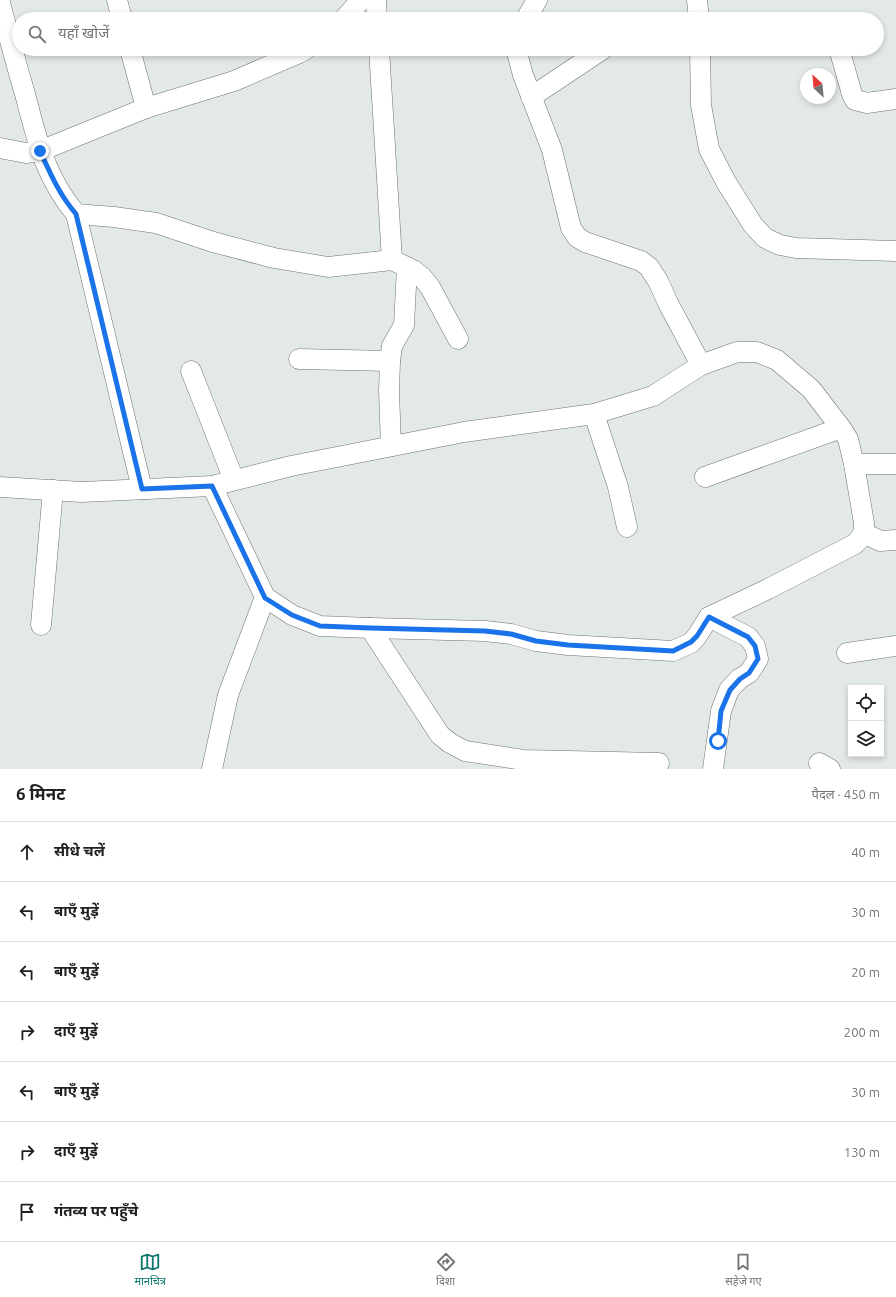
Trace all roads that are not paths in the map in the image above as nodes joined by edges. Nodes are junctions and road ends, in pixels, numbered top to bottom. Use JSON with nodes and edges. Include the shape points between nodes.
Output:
{"nodes":[{"id":1,"x":117,"y":0,"type":"edge"},
{"id":2,"x":361,"y":0,"type":"edge"},
{"id":3,"x":376,"y":0,"type":"edge"},
{"id":4,"x":537,"y":0,"type":"edge"},
{"id":5,"x":697,"y":0,"type":"edge"},
{"id":6,"x":0,"y":3,"type":"edge"},
{"id":7,"x":120,"y":12,"type":"edge"},
{"id":8,"x":350,"y":12,"type":"edge"},
{"id":9,"x":377,"y":12,"type":"edge"},
{"id":10,"x":530,"y":12,"type":"edge"},
{"id":11,"x":698,"y":12,"type":"edge"},
{"id":12,"x":12,"y":47,"type":"edge"},
{"id":13,"x":14,"y":56,"type":"edge"},
{"id":14,"x":132,"y":56,"type":"edge"},
{"id":15,"x":294,"y":56,"type":"edge"},
{"id":16,"x":380,"y":56,"type":"edge"},
{"id":17,"x":518,"y":56,"type":"edge"},
{"id":18,"x":592,"y":56,"type":"edge"},
{"id":19,"x":700,"y":56,"type":"edge"},
{"id":20,"x":841,"y":56,"type":"edge"},
{"id":21,"x":531,"y":97,"type":"junction"},
{"id":22,"x":896,"y":99,"type":"edge"},
{"id":23,"x":146,"y":108,"type":"junction"},
{"id":24,"x":0,"y":148,"type":"edge"},
{"id":25,"x":40,"y":151,"type":"junction"},
{"id":26,"x":76,"y":214,"type":"junction"},
{"id":27,"x":896,"y":251,"type":"edge"},
{"id":28,"x":400,"y":264,"type":"junction"},
{"id":29,"x":458,"y":340,"type":"dead end"},
{"id":30,"x":299,"y":359,"type":"dead end"},
{"id":31,"x":390,"y":361,"type":"junction"},
{"id":32,"x":701,"y":365,"type":"junction"},
{"id":33,"x":192,"y":371,"type":"dead end"},
{"id":34,"x":594,"y":414,"type":"junction"},
{"id":35,"x":841,"y":428,"type":"junction"},
{"id":36,"x":391,"y":446,"type":"junction"},
{"id":37,"x":854,"y":464,"type":"junction"},
{"id":38,"x":896,"y":464,"type":"edge"},
{"id":39,"x":705,"y":477,"type":"dead end"},
{"id":40,"x":234,"y":480,"type":"junction"},
{"id":41,"x":0,"y":486,"type":"edge"},
{"id":42,"x":212,"y":486,"type":"junction"},
{"id":43,"x":142,"y":489,"type":"junction"},
{"id":44,"x":53,"y":490,"type":"junction"},
{"id":45,"x":627,"y":527,"type":"dead end"},
{"id":46,"x":864,"y":533,"type":"junction"},
{"id":47,"x":896,"y":540,"type":"edge"},
{"id":48,"x":265,"y":598,"type":"junction"},
{"id":49,"x":709,"y":617,"type":"junction"},
{"id":50,"x":42,"y":625,"type":"dead end"},
{"id":51,"x":370,"y":628,"type":"junction"},
{"id":52,"x":896,"y":646,"type":"edge"},
{"id":53,"x":847,"y":653,"type":"dead end"},
{"id":54,"x":659,"y":763,"type":"dead end"},
{"id":55,"x":522,"y":765,"type":"edge"},
{"id":56,"x":212,"y":769,"type":"edge"},
{"id":57,"x":713,"y":769,"type":"edge"}],
"edges":[{"from":1,"to":7,"type":"street"},
{"from":2,"to":8,"type":"street"},
{"from":3,"to":9,"type":"street"},
{"from":4,"to":10,"type":"street"},
{"from":5,"to":11,"type":"street"},
{"from":6,"to":12,"type":"street"},
{"from":13,"to":25,"type":"street"},
{"from":14,"to":23,"type":"street"},
{"from":15,"to":23,"type":"street","via":[[234,81]]},
{"from":16,"to":28,"type":"street"},
{"from":17,"to":21,"type":"street"},
{"from":18,"to":21,"type":"street"},
{"from":19,"to":27,"type":"street","via":[[701,105],[709,149],[753,225],[765,238],[780,245],[796,248]]},
{"from":20,"to":22,"type":"street","via":[[855,100],[867,103]]},
{"from":21,"to":32,"type":"street","via":[[552,150],[571,228],[577,237],[641,261],[649,267]]},
{"from":23,"to":25,"type":"street"},
{"from":24,"to":25,"type":"street","via":[[26,153]]},
{"from":25,"to":26,"type":"street","via":[[55,186]]},
{"from":26,"to":28,"type":"street","via":[[156,223],[213,242],[274,258],[328,267]]},
{"from":26,"to":43,"type":"street"},
{"from":28,"to":29,"type":"street","via":[[422,277],[430,287]]},
{"from":28,"to":31,"type":"street","via":[[404,325],[392,346]]},
{"from":30,"to":31,"type":"street"},
{"from":31,"to":36,"type":"street","via":[[388,391]]},
{"from":32,"to":34,"type":"street","via":[[653,396]]},
{"from":32,"to":35,"type":"street","via":[[737,352],[757,352],[777,360],[811,389]]},
{"from":33,"to":40,"type":"street"},
{"from":34,"to":36,"type":"street","via":[[464,432]]},
{"from":34,"to":45,"type":"street","via":[[618,487]]},
{"from":35,"to":37,"type":"street","via":[[848,439]]},
{"from":35,"to":39,"type":"street"},
{"from":36,"to":40,"type":"street"},
{"from":37,"to":38,"type":"street"},
{"from":37,"to":46,"type":"street"},
{"from":40,"to":42,"type":"street"},
{"from":41,"to":44,"type":"street"},
{"from":42,"to":43,"type":"street"},
{"from":42,"to":48,"type":"street"},
{"from":43,"to":44,"type":"street","via":[[82,492]]},
{"from":44,"to":50,"type":"street"},
{"from":46,"to":47,"type":"street","via":[[880,541]]},
{"from":46,"to":49,"type":"street","via":[[855,544]]},
{"from":48,"to":51,"type":"street","via":[[292,615],[320,626]]},
{"from":48,"to":56,"type":"street","via":[[228,695]]},
{"from":49,"to":51,"type":"street","via":[[691,642],[673,651],[568,645],[485,631]]},
{"from":49,"to":57,"type":"street","via":[[748,637],[755,646],[758,659],[749,673],[730,690],[721,711]]},
{"from":51,"to":55,"type":"street","via":[[440,735],[465,751]]},
{"from":52,"to":53,"type":"street"},
{"from":54,"to":55,"type":"street"}]}
